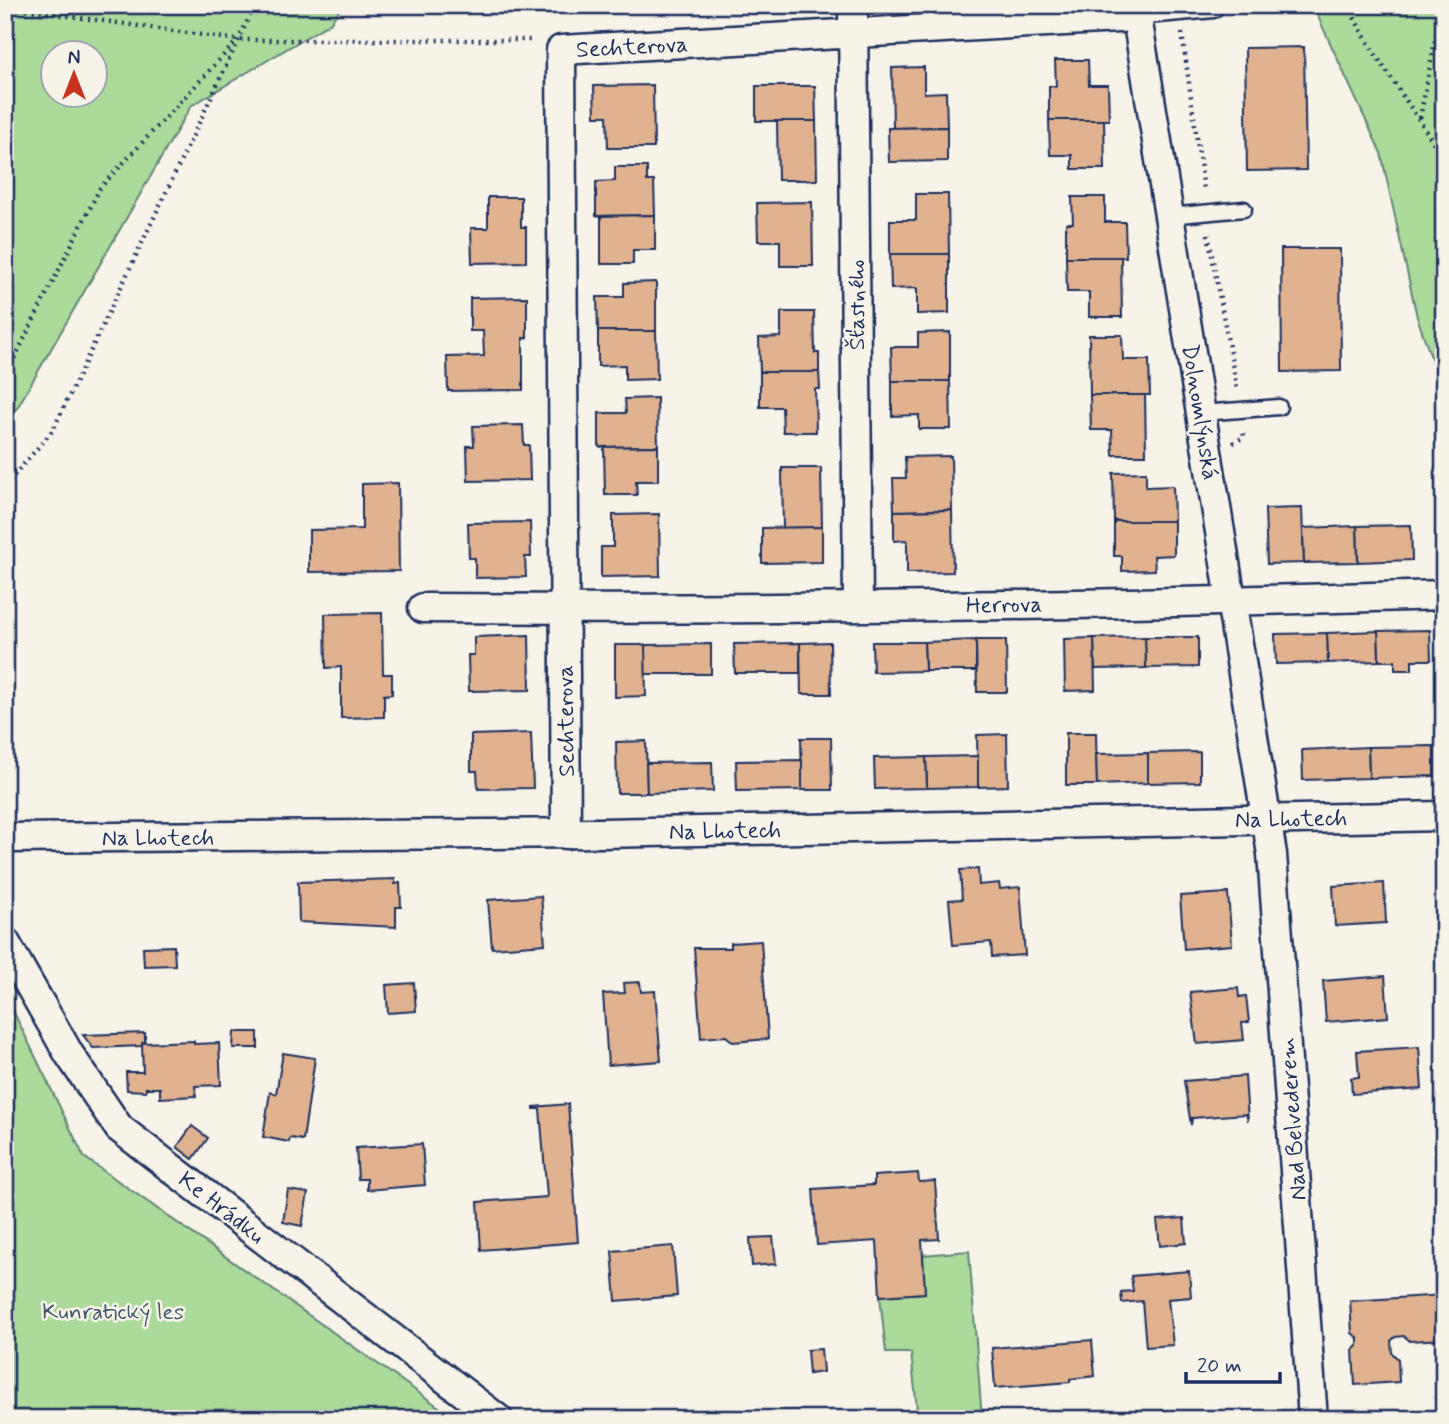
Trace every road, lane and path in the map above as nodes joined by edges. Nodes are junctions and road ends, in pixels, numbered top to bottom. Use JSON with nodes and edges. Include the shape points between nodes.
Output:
{"nodes":[{"id":1,"x":255,"y":5,"type":"edge"},
{"id":2,"x":1348,"y":5,"type":"edge"},
{"id":3,"x":1442,"y":5,"type":"edge"},
{"id":4,"x":5,"y":7,"type":"edge"},
{"id":5,"x":1214,"y":10,"type":"dead end"},
{"id":6,"x":1135,"y":11,"type":"edge"},
{"id":7,"x":1182,"y":13,"type":"junction"},
{"id":8,"x":854,"y":19,"type":"edge"},
{"id":9,"x":237,"y":40,"type":"junction"},
{"id":10,"x":561,"y":50,"type":"junction"},
{"id":11,"x":1420,"y":118,"type":"junction"},
{"id":12,"x":1442,"y":151,"type":"edge"},
{"id":13,"x":1444,"y":163,"type":"edge"},
{"id":14,"x":1244,"y":209,"type":"dead end"},
{"id":15,"x":1204,"y":212,"type":"junction"},
{"id":16,"x":1169,"y":216,"type":"junction"},
{"id":17,"x":5,"y":377,"type":"edge"},
{"id":18,"x":1279,"y":407,"type":"dead end"},
{"id":19,"x":1241,"y":410,"type":"junction"},
{"id":20,"x":1201,"y":414,"type":"junction"},
{"id":21,"x":1208,"y":456,"type":"junction"},
{"id":22,"x":5,"y":486,"type":"edge"},
{"id":23,"x":1444,"y":595,"type":"edge"},
{"id":24,"x":1232,"y":601,"type":"junction"},
{"id":25,"x":858,"y":606,"type":"junction"},
{"id":26,"x":423,"y":608,"type":"dead end"},
{"id":27,"x":564,"y":609,"type":"junction"},
{"id":28,"x":1444,"y":816,"type":"edge"},
{"id":29,"x":1265,"y":819,"type":"junction"},
{"id":30,"x":566,"y":834,"type":"junction"},
{"id":31,"x":5,"y":838,"type":"edge"},
{"id":32,"x":5,"y":942,"type":"edge"},
{"id":33,"x":498,"y":1419,"type":"edge"},
{"id":34,"x":1313,"y":1419,"type":"edge"}],
"edges":[{"from":1,"to":9,"type":"path"},
{"from":2,"to":11,"type":"path","via":[[1369,47]]},
{"from":3,"to":11,"type":"path"},
{"from":4,"to":9,"type":"path"},
{"from":5,"to":7,"type":"lane"},
{"from":6,"to":7,"type":"lane"},
{"from":6,"to":8,"type":"street","name":"Sechterova"},
{"from":6,"to":16,"type":"street","name":"Dolnomlýnská"},
{"from":7,"to":15,"type":"path"},
{"from":8,"to":10,"type":"street","name":"Sechterova"},
{"from":8,"to":25,"type":"street","name":"Šťastného"},
{"from":9,"to":10,"type":"path","via":[[543,40]]},
{"from":9,"to":17,"type":"path","via":[[100,188]]},
{"from":9,"to":22,"type":"path","via":[[53,430]]},
{"from":10,"to":27,"type":"street","name":"Sechterova"},
{"from":11,"to":12,"type":"path"},
{"from":12,"to":13,"type":"path"},
{"from":14,"to":15,"type":"lane"},
{"from":15,"to":16,"type":"lane"},
{"from":15,"to":19,"type":"path"},
{"from":16,"to":20,"type":"street","name":"Dolnomlýnská"},
{"from":18,"to":19,"type":"lane"},
{"from":19,"to":20,"type":"lane"},
{"from":19,"to":21,"type":"path","via":[[1244,437]]},
{"from":20,"to":21,"type":"street","name":"Dolnomlýnská"},
{"from":21,"to":24,"type":"street","name":"Dolnomlýnská"},
{"from":23,"to":24,"type":"street","name":"Herrova"},
{"from":24,"to":25,"type":"street","name":"Herrova"},
{"from":24,"to":29,"type":"street","name":"Dolnomlýnská"},
{"from":25,"to":27,"type":"street","name":"Herrova"},
{"from":26,"to":27,"type":"street"},
{"from":27,"to":30,"type":"street","name":"Sechterova"},
{"from":28,"to":29,"type":"street","name":"Na Lhotech"},
{"from":29,"to":30,"type":"street","name":"Na Lhotech"},
{"from":29,"to":34,"type":"street","name":"Nad Belvederem","via":[[1272,855]]},
{"from":30,"to":31,"type":"street","name":"Na Lhotech"},
{"from":32,"to":33,"type":"street","name":"Ke Hrádku","via":[[69,1054],[119,1128]]}]}
